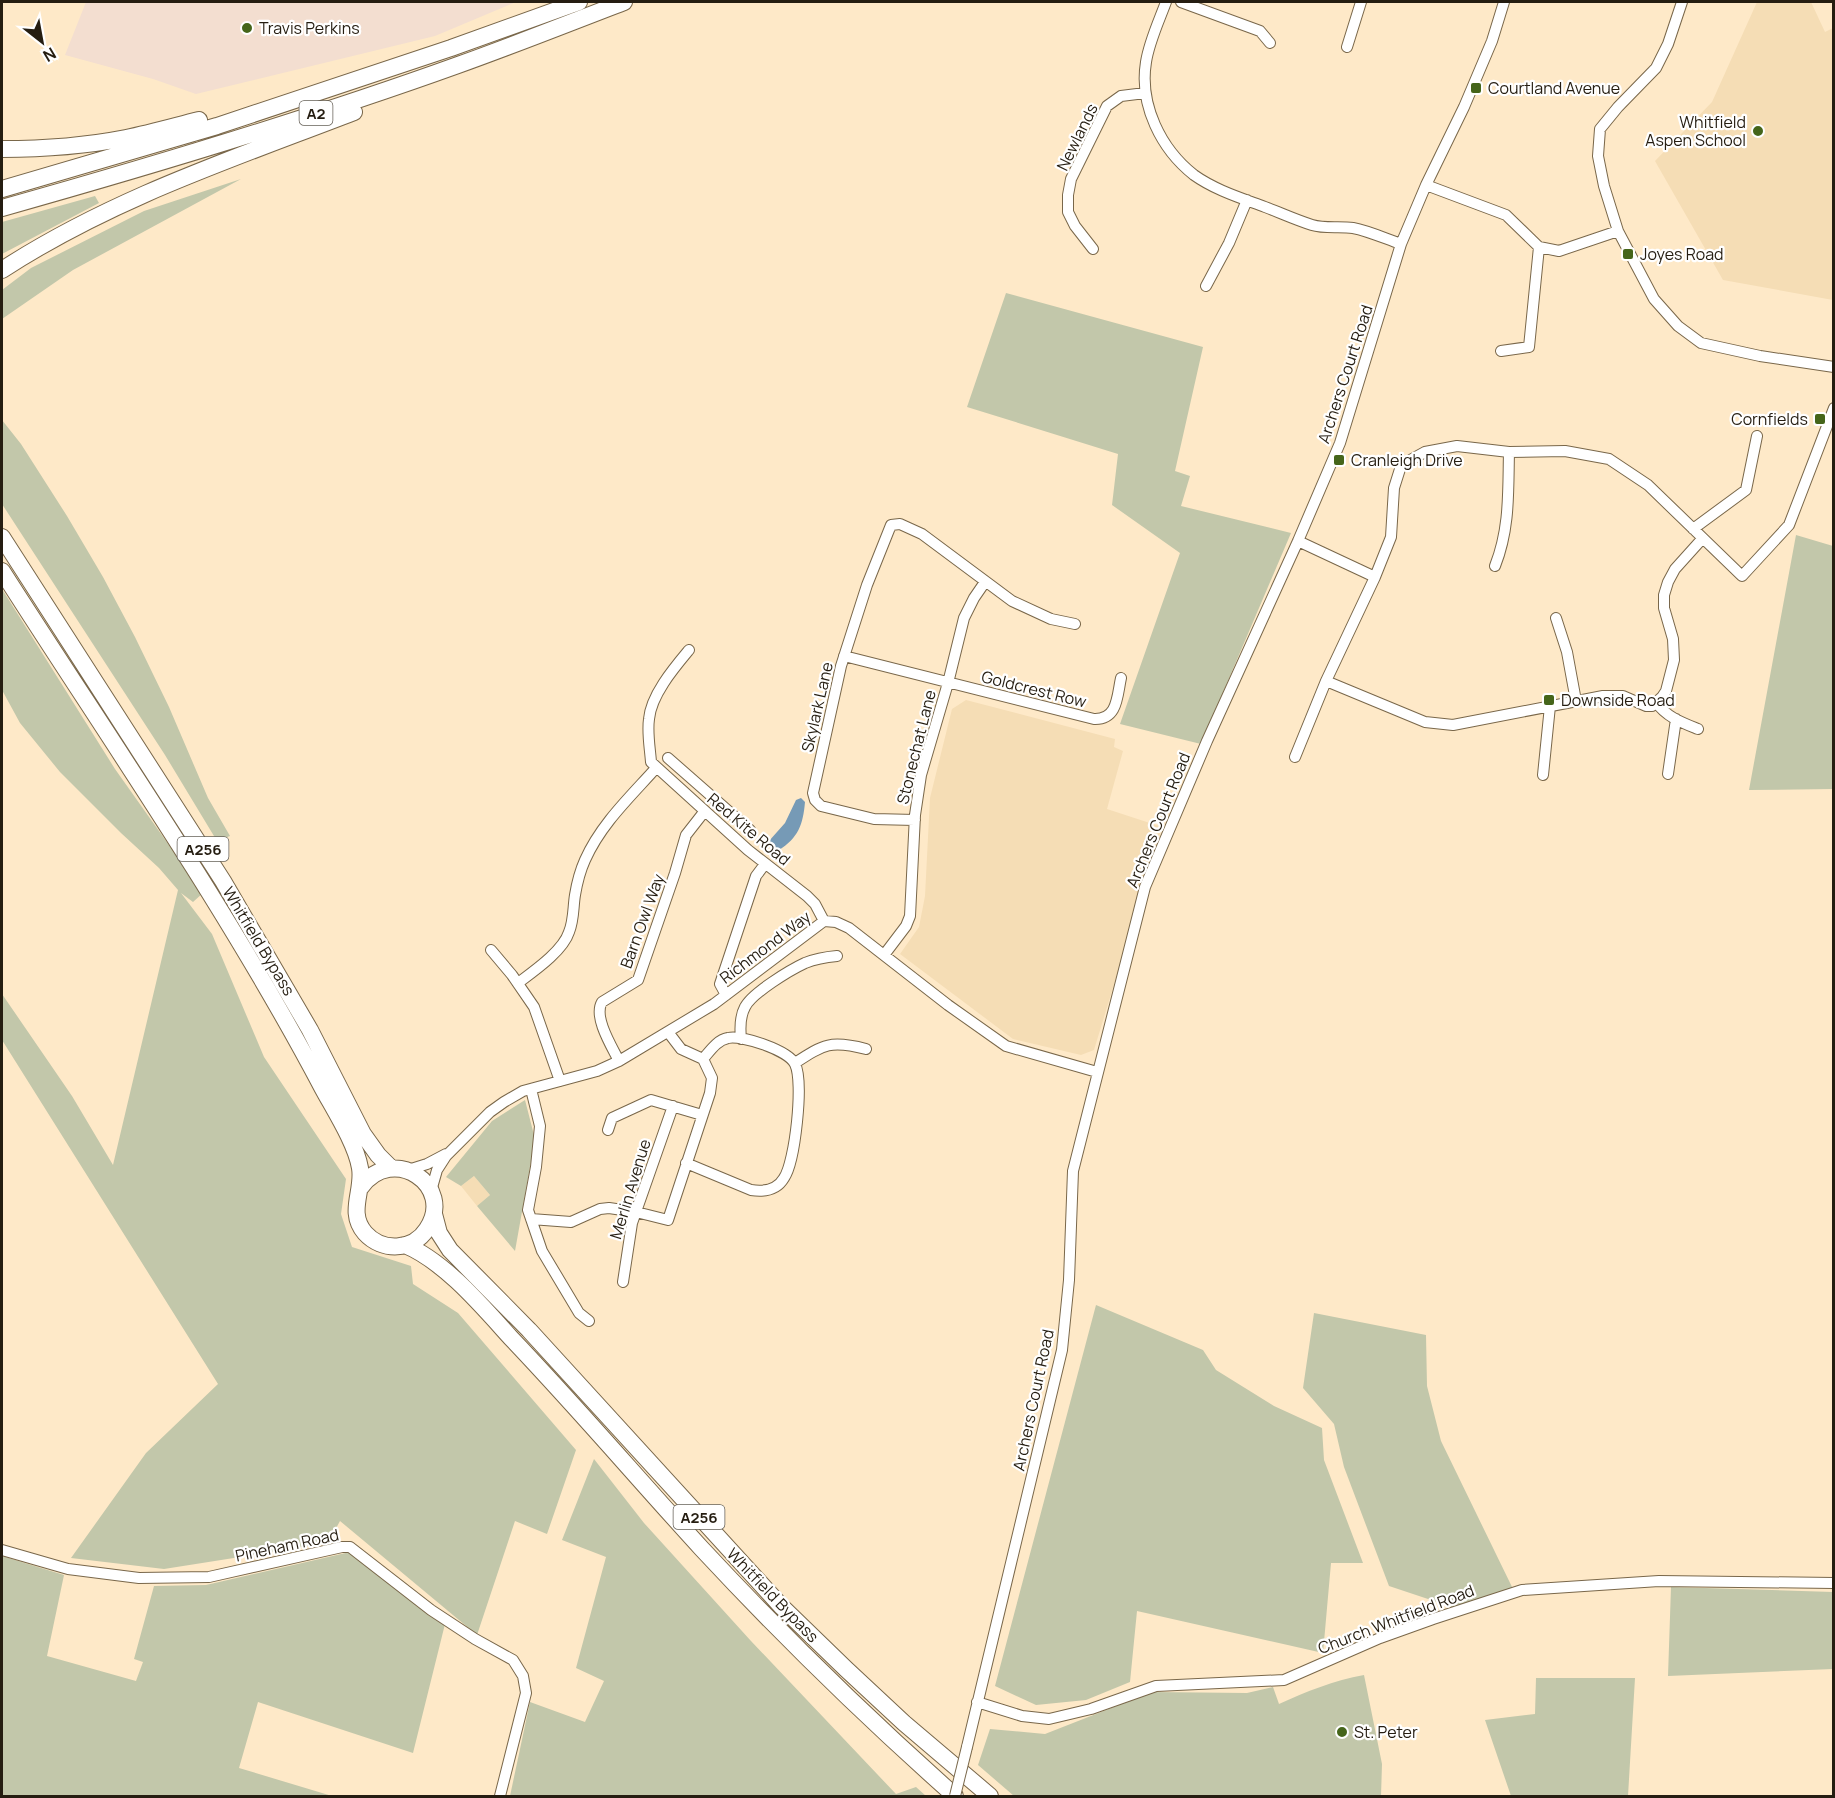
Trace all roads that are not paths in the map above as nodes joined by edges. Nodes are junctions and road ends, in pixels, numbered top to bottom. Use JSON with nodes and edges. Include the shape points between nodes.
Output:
{"nodes":[{"id":1,"x":579,"y":2,"type":"edge"},
{"id":2,"x":624,"y":2,"type":"edge"},
{"id":3,"x":1166,"y":2,"type":"edge"},
{"id":4,"x":1181,"y":2,"type":"edge"},
{"id":5,"x":1361,"y":2,"type":"edge"},
{"id":6,"x":1504,"y":2,"type":"edge"},
{"id":7,"x":1682,"y":2,"type":"edge"},
{"id":8,"x":1270,"y":43,"type":"dead end"},
{"id":9,"x":1347,"y":47,"type":"dead end"},
{"id":10,"x":458,"y":65,"type":"junction"},
{"id":11,"x":333,"y":88,"type":"junction"},
{"id":12,"x":1145,"y":93,"type":"junction"},
{"id":13,"x":2,"y":149,"type":"edge"},
{"id":14,"x":1426,"y":185,"type":"junction"},
{"id":15,"x":2,"y":189,"type":"edge"},
{"id":16,"x":1247,"y":200,"type":"junction"},
{"id":17,"x":2,"y":208,"type":"edge"},
{"id":18,"x":1618,"y":231,"type":"junction"},
{"id":19,"x":1401,"y":244,"type":"junction"},
{"id":20,"x":1539,"y":247,"type":"junction"},
{"id":21,"x":1093,"y":249,"type":"dead end"},
{"id":22,"x":2,"y":270,"type":"edge"},
{"id":23,"x":1206,"y":286,"type":"dead end"},
{"id":24,"x":1501,"y":351,"type":"dead end"},
{"id":25,"x":1833,"y":367,"type":"edge"},
{"id":26,"x":1833,"y":408,"type":"edge"},
{"id":27,"x":1757,"y":436,"type":"dead end"},
{"id":28,"x":1509,"y":452,"type":"junction"},
{"id":29,"x":1693,"y":529,"type":"junction"},
{"id":30,"x":2,"y":537,"type":"edge"},
{"id":31,"x":1702,"y":539,"type":"junction"},
{"id":32,"x":1298,"y":541,"type":"junction"},
{"id":33,"x":1495,"y":566,"type":"dead end"},
{"id":34,"x":2,"y":571,"type":"edge"},
{"id":35,"x":1376,"y":577,"type":"junction"},
{"id":36,"x":985,"y":582,"type":"junction"},
{"id":37,"x":1556,"y":618,"type":"dead end"},
{"id":38,"x":1075,"y":624,"type":"dead end"},
{"id":39,"x":689,"y":650,"type":"dead end"},
{"id":40,"x":844,"y":656,"type":"junction"},
{"id":41,"x":1121,"y":678,"type":"dead end"},
{"id":42,"x":1326,"y":681,"type":"junction"},
{"id":43,"x":948,"y":683,"type":"junction"},
{"id":44,"x":1576,"y":700,"type":"junction"},
{"id":45,"x":1656,"y":702,"type":"junction"},
{"id":46,"x":1550,"y":706,"type":"junction"},
{"id":47,"x":1676,"y":719,"type":"junction"},
{"id":48,"x":1698,"y":729,"type":"dead end"},
{"id":49,"x":1295,"y":757,"type":"dead end"},
{"id":50,"x":668,"y":758,"type":"dead end"},
{"id":51,"x":653,"y":765,"type":"junction"},
{"id":52,"x":1668,"y":774,"type":"dead end"},
{"id":53,"x":687,"y":775,"type":"junction"},
{"id":54,"x":1543,"y":775,"type":"dead end"},
{"id":55,"x":677,"y":787,"type":"junction"},
{"id":56,"x":704,"y":812,"type":"junction"},
{"id":57,"x":737,"y":818,"type":"junction"},
{"id":58,"x":915,"y":820,"type":"junction"},
{"id":59,"x":750,"y":830,"type":"dead end"},
{"id":60,"x":726,"y":831,"type":"junction"},
{"id":61,"x":765,"y":864,"type":"junction"},
{"id":62,"x":824,"y":921,"type":"junction"},
{"id":63,"x":491,"y":950,"type":"dead end"},
{"id":64,"x":884,"y":955,"type":"junction"},
{"id":65,"x":837,"y":956,"type":"dead end"},
{"id":66,"x":518,"y":983,"type":"junction"},
{"id":67,"x":726,"y":995,"type":"junction"},
{"id":68,"x":668,"y":1032,"type":"junction"},
{"id":69,"x":741,"y":1039,"type":"junction"},
{"id":70,"x":866,"y":1049,"type":"dead end"},
{"id":71,"x":703,"y":1059,"type":"junction"},
{"id":72,"x":619,"y":1061,"type":"junction"},
{"id":73,"x":795,"y":1063,"type":"junction"},
{"id":74,"x":1097,"y":1072,"type":"junction"},
{"id":75,"x":560,"y":1081,"type":"junction"},
{"id":76,"x":531,"y":1089,"type":"junction"},
{"id":77,"x":673,"y":1106,"type":"junction"},
{"id":78,"x":702,"y":1115,"type":"junction"},
{"id":79,"x":608,"y":1130,"type":"dead end"},
{"id":80,"x":451,"y":1149,"type":"junction"},
{"id":81,"x":686,"y":1163,"type":"junction"},
{"id":82,"x":391,"y":1168,"type":"junction"},
{"id":83,"x":408,"y":1170,"type":"junction"},
{"id":84,"x":361,"y":1187,"type":"junction"},
{"id":85,"x":431,"y":1191,"type":"junction"},
{"id":86,"x":636,"y":1212,"type":"junction"},
{"id":87,"x":434,"y":1214,"type":"junction"},
{"id":88,"x":531,"y":1219,"type":"junction"},
{"id":89,"x":405,"y":1245,"type":"junction"},
{"id":90,"x":623,"y":1282,"type":"dead end"},
{"id":91,"x":589,"y":1321,"type":"dead end"},
{"id":92,"x":2,"y":1550,"type":"edge"},
{"id":93,"x":1833,"y":1583,"type":"edge"},
{"id":94,"x":977,"y":1702,"type":"junction"},
{"id":95,"x":500,"y":1797,"type":"edge"},
{"id":96,"x":955,"y":1797,"type":"edge"},
{"id":97,"x":990,"y":1797,"type":"edge"}],
"edges":[{"from":1,"to":11,"type":"highway","number":"A2"},
{"from":2,"to":10,"type":"highway","number":"A2"},
{"from":3,"to":12,"type":"street","via":[[1146,62]]},
{"from":4,"to":8,"type":"street","via":[[1260,31]]},
{"from":5,"to":9,"type":"street"},
{"from":6,"to":14,"type":"street","name":"Archers Court Road","via":[[1468,98]]},
{"from":7,"to":18,"type":"street","via":[[1656,68],[1600,129],[1598,156]]},
{"from":10,"to":17,"type":"highway","number":"A2","via":[[223,143]]},
{"from":10,"to":22,"type":"highway","via":[[435,81],[150,190],[82,223]]},
{"from":11,"to":13,"type":"highway","via":[[128,137],[50,148]]},
{"from":11,"to":15,"type":"highway","number":"A2"},
{"from":12,"to":16,"type":"street","via":[[1159,133],[1180,163],[1212,186]]},
{"from":12,"to":21,"type":"street","name":"Newlands","via":[[1121,96],[1107,106],[1071,179],[1068,212]]},
{"from":14,"to":19,"type":"street","name":"Archers Court Road"},
{"from":14,"to":20,"type":"street","via":[[1506,215]]},
{"from":16,"to":19,"type":"street","via":[[1315,226],[1356,229]]},
{"from":16,"to":23,"type":"street"},
{"from":18,"to":20,"type":"street","via":[[1559,251]]},
{"from":18,"to":25,"type":"street","via":[[1654,299],[1678,326],[1701,343]]},
{"from":19,"to":32,"type":"street","name":"Archers Court Road","via":[[1340,443]]},
{"from":20,"to":24,"type":"street","via":[[1529,347]]},
{"from":26,"to":31,"type":"street","via":[[1789,525],[1742,576]]},
{"from":27,"to":29,"type":"street","via":[[1746,490]]},
{"from":28,"to":29,"type":"street","via":[[1565,451],[1609,459],[1648,485]]},
{"from":28,"to":33,"type":"street","via":[[1507,526]]},
{"from":28,"to":35,"type":"street","via":[[1457,446],[1425,452],[1405,463],[1394,488],[1391,537]]},
{"from":29,"to":31,"type":"street"},
{"from":30,"to":82,"type":"highway","name":"Whitfield Bypass","number":"A256","via":[[224,881],[310,1030],[363,1134]]},
{"from":31,"to":45,"type":"street","via":[[1668,582],[1664,608],[1674,660],[1666,691]]},
{"from":32,"to":35,"type":"street"},
{"from":32,"to":74,"type":"street","name":"Archers Court Road","via":[[1145,887]]},
{"from":34,"to":84,"type":"highway","name":"Whitfield Bypass","number":"A256","via":[[267,988],[354,1150]]},
{"from":35,"to":42,"type":"street"},
{"from":36,"to":38,"type":"street","via":[[1012,601],[1051,619]]},
{"from":36,"to":40,"type":"street","name":"Skylark Lane","via":[[922,534],[900,524],[891,525]]},
{"from":36,"to":43,"type":"street","name":"Stonechat Lane","via":[[964,618]]},
{"from":37,"to":44,"type":"street"},
{"from":39,"to":51,"type":"street","via":[[657,695],[649,718]]},
{"from":40,"to":43,"type":"street"},
{"from":40,"to":58,"type":"street","name":"Skylark Lane","via":[[813,793],[815,800],[821,806],[874,819]]},
{"from":41,"to":43,"type":"street","name":"Goldcrest Row","via":[[1111,715],[1100,719]]},
{"from":42,"to":46,"type":"street","via":[[1436,724],[1453,725]]},
{"from":42,"to":49,"type":"street"},
{"from":43,"to":58,"type":"street","name":"Stonechat Lane","via":[[921,775]]},
{"from":44,"to":45,"type":"street","via":[[1614,695],[1646,706]]},
{"from":44,"to":46,"type":"street"},
{"from":45,"to":47,"type":"street"},
{"from":46,"to":54,"type":"street"},
{"from":47,"to":48,"type":"street"},
{"from":47,"to":52,"type":"street"},
{"from":50,"to":53,"type":"street"},
{"from":51,"to":55,"type":"street","name":"Red Kite Road"},
{"from":51,"to":66,"type":"street","via":[[587,857],[564,942]]},
{"from":53,"to":55,"type":"street"},
{"from":53,"to":57,"type":"street"},
{"from":55,"to":56,"type":"street","name":"Red Kite Road"},
{"from":56,"to":60,"type":"street","name":"Red Kite Road"},
{"from":56,"to":72,"type":"street","name":"Barn Owl Way","via":[[686,835],[638,980],[600,1006],[603,1028]]},
{"from":57,"to":59,"type":"street"},
{"from":57,"to":60,"type":"street"},
{"from":58,"to":64,"type":"street","name":"Stonechat Lane","via":[[910,916]]},
{"from":60,"to":61,"type":"street","name":"Red Kite Road"},
{"from":61,"to":62,"type":"street","name":"Red Kite Road","via":[[807,896]]},
{"from":61,"to":67,"type":"street","via":[[756,876],[720,984]]},
{"from":62,"to":64,"type":"street","name":"Richmond Way","via":[[849,928]]},
{"from":62,"to":67,"type":"street","name":"Richmond Way"},
{"from":63,"to":66,"type":"street"},
{"from":64,"to":74,"type":"street","name":"Richmond Way","via":[[1006,1046]]},
{"from":65,"to":69,"type":"street","via":[[805,963],[754,995],[744,1007]]},
{"from":66,"to":75,"type":"street","via":[[534,1006]]},
{"from":67,"to":68,"type":"street","name":"Richmond Way"},
{"from":68,"to":71,"type":"street","via":[[681,1049]]},
{"from":68,"to":72,"type":"street","name":"Richmond Way"},
{"from":69,"to":71,"type":"street","via":[[727,1038]]},
{"from":69,"to":73,"type":"street","via":[[785,1054]]},
{"from":70,"to":73,"type":"street","via":[[846,1044],[825,1045]]},
{"from":71,"to":78,"type":"street","via":[[712,1078]]},
{"from":72,"to":75,"type":"street","name":"Richmond Way"},
{"from":73,"to":81,"type":"street","via":[[799,1096],[795,1132],[788,1169],[778,1185],[751,1190]]},
{"from":74,"to":94,"type":"street","name":"Archers Court Road","via":[[1073,1171],[1062,1350]]},
{"from":75,"to":76,"type":"street","name":"Richmond Way"},
{"from":76,"to":80,"type":"street","name":"Richmond Way","via":[[490,1112]]},
{"from":76,"to":88,"type":"street","via":[[540,1126],[528,1210]]},
{"from":77,"to":78,"type":"street"},
{"from":77,"to":79,"type":"street","via":[[654,1100],[645,1102],[612,1118]]},
{"from":77,"to":86,"type":"street","name":"Merlin Avenue"},
{"from":78,"to":81,"type":"street"},
{"from":80,"to":83,"type":"street","name":"Richmond Way"},
{"from":80,"to":85,"type":"street","name":"Richmond Way","via":[[437,1170]]},
{"from":81,"to":86,"type":"street","via":[[668,1220]]},
{"from":82,"to":83,"type":"highway"},
{"from":82,"to":84,"type":"highway","via":[[374,1174]]},
{"from":83,"to":85,"type":"highway","via":[[422,1178]]},
{"from":84,"to":89,"type":"highway","via":[[355,1208],[361,1228],[384,1245]]},
{"from":85,"to":87,"type":"highway"},
{"from":86,"to":88,"type":"street","via":[[609,1208],[571,1222]]},
{"from":86,"to":90,"type":"street","name":"Merlin Avenue"},
{"from":87,"to":89,"type":"highway","via":[[424,1234]]},
{"from":87,"to":97,"type":"highway","name":"Whitfield Bypass","number":"A256","via":[[450,1250],[529,1330],[782,1606],[904,1723]]},
{"from":88,"to":91,"type":"street","via":[[543,1251],[579,1313]]},
{"from":89,"to":96,"type":"highway","name":"Whitfield Bypass","number":"A256","via":[[439,1265],[496,1321],[770,1620]]},
{"from":92,"to":95,"type":"street","name":"Pineham Road","via":[[68,1569],[139,1578],[209,1577],[350,1547],[431,1610],[513,1660],[524,1676],[526,1693]]},
{"from":93,"to":94,"type":"street","name":"Church Whitfield Road","via":[[1659,1581],[1522,1590],[1380,1638],[1284,1680],[1156,1686],[1049,1719],[1022,1716]]},
{"from":94,"to":96,"type":"street","name":"Archers Court Road","bridge":true}]}
